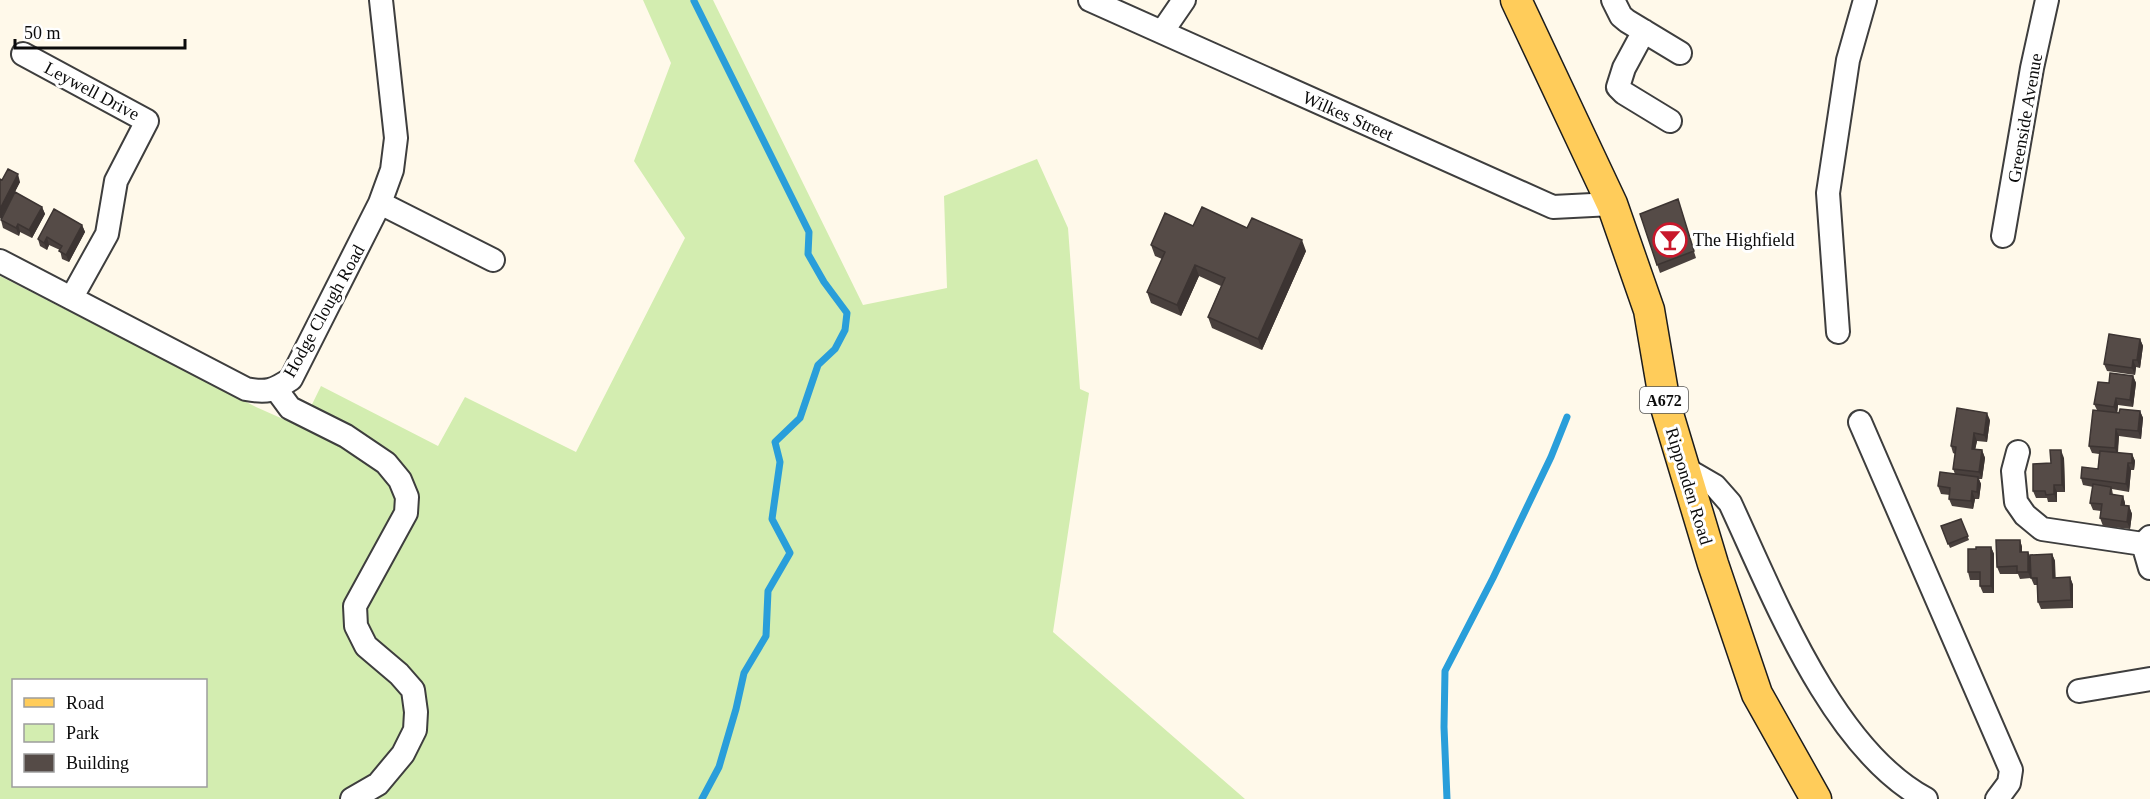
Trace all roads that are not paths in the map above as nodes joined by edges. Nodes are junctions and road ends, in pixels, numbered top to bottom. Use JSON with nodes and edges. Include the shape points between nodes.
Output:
{"nodes":[{"id":1,"x":381,"y":0,"type":"edge"},
{"id":2,"x":1090,"y":0,"type":"edge"},
{"id":3,"x":1184,"y":0,"type":"edge"},
{"id":4,"x":1516,"y":0,"type":"edge"},
{"id":5,"x":1613,"y":0,"type":"edge"},
{"id":6,"x":1865,"y":0,"type":"edge"},
{"id":7,"x":2047,"y":0,"type":"edge"},
{"id":8,"x":1644,"y":31,"type":"junction"},
{"id":9,"x":1162,"y":32,"type":"junction"},
{"id":10,"x":1680,"y":53,"type":"dead end"},
{"id":11,"x":23,"y":54,"type":"dead end"},
{"id":12,"x":1670,"y":121,"type":"dead end"},
{"id":13,"x":380,"y":203,"type":"junction"},
{"id":14,"x":1612,"y":204,"type":"junction"},
{"id":15,"x":2003,"y":236,"type":"dead end"},
{"id":16,"x":493,"y":260,"type":"dead end"},
{"id":17,"x":0,"y":261,"type":"edge"},
{"id":18,"x":72,"y":297,"type":"junction"},
{"id":19,"x":1838,"y":332,"type":"dead end"},
{"id":20,"x":276,"y":389,"type":"junction"},
{"id":21,"x":1860,"y":422,"type":"dead end"},
{"id":22,"x":2018,"y":452,"type":"dead end"},
{"id":23,"x":1684,"y":468,"type":"junction"},
{"id":24,"x":2146,"y":540,"type":"edge"},
{"id":25,"x":2150,"y":568,"type":"edge"},
{"id":26,"x":2150,"y":679,"type":"edge"},
{"id":27,"x":2079,"y":691,"type":"dead end"},
{"id":28,"x":352,"y":799,"type":"edge"},
{"id":29,"x":1816,"y":799,"type":"edge"},
{"id":30,"x":1926,"y":799,"type":"edge"},
{"id":31,"x":1997,"y":799,"type":"edge"}],
"edges":[{"from":1,"to":13,"type":"street","name":"Hodge Clough Road","via":[[396,138],[392,170]]},
{"from":2,"to":9,"type":"street","name":"Wilkes Street"},
{"from":3,"to":9,"type":"street"},
{"from":4,"to":14,"type":"main road","name":"Ripponden Road","number":"A672"},
{"from":5,"to":8,"type":"street","via":[[1621,16]]},
{"from":6,"to":19,"type":"street","via":[[1848,60],[1828,193]]},
{"from":7,"to":15,"type":"street","name":"Greenside Avenue"},
{"from":8,"to":10,"type":"street"},
{"from":8,"to":12,"type":"street","via":[[1618,87]]},
{"from":9,"to":14,"type":"street","name":"Wilkes Street","via":[[1553,207]]},
{"from":11,"to":18,"type":"street","name":"Leywell Drive","via":[[147,121],[116,181],[107,234]]},
{"from":13,"to":16,"type":"street"},
{"from":13,"to":20,"type":"street","name":"Hodge Clough Road","via":[[291,379]]},
{"from":14,"to":23,"type":"main road","name":"Ripponden Road","number":"A672","via":[[1649,310],[1665,404]]},
{"from":17,"to":18,"type":"street","name":"Hodge Clough Road"},
{"from":18,"to":20,"type":"street","name":"Hodge Clough Road","via":[[246,389]]},
{"from":20,"to":28,"type":"street","via":[[290,408],[346,436],[386,463],[407,497],[406,513],[355,606],[356,626],[366,646],[413,690],[415,730],[403,754],[378,784]]},
{"from":21,"to":31,"type":"street","via":[[2011,770],[2009,783]]},
{"from":22,"to":24,"type":"street","via":[[2013,471],[2016,501],[2042,529]]},
{"from":23,"to":29,"type":"main road","name":"Ripponden Road","number":"A672","via":[[1757,694]]},
{"from":23,"to":30,"type":"street","via":[[1715,486],[1730,503],[1790,633],[1848,728],[1890,774]]},
{"from":24,"to":25,"type":"street"},
{"from":26,"to":27,"type":"street"}]}
